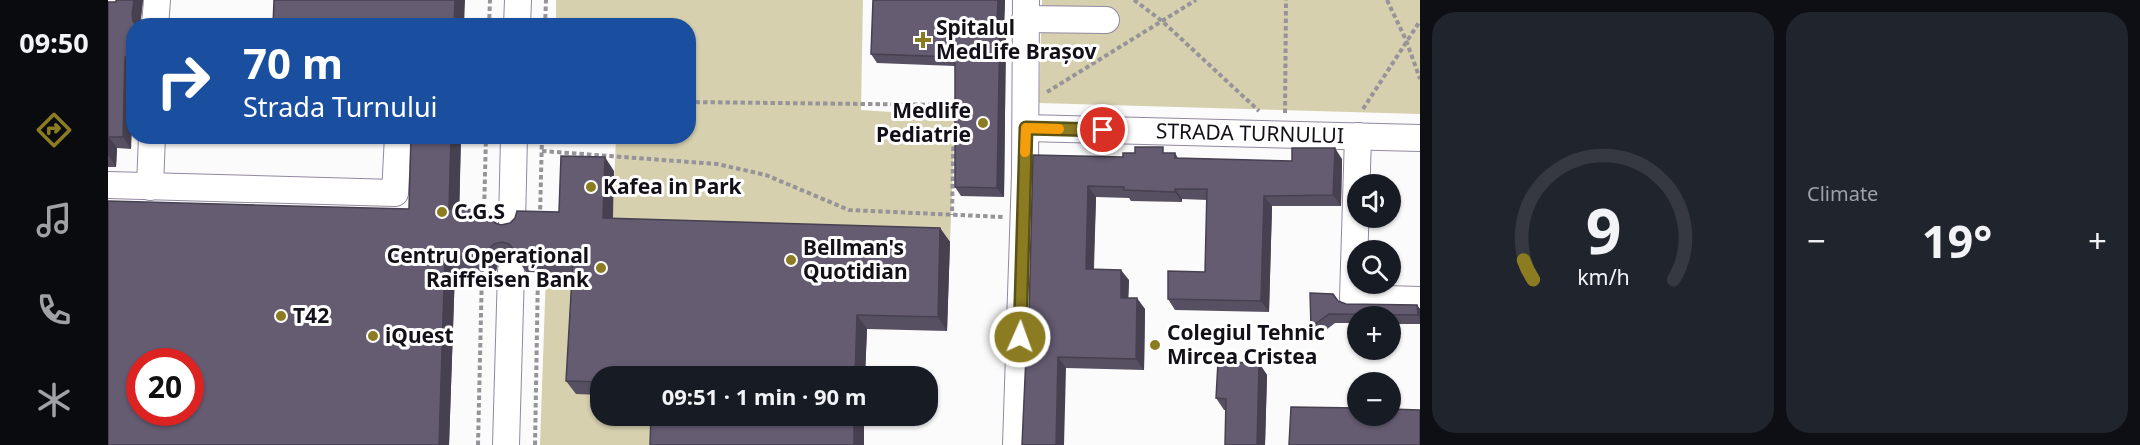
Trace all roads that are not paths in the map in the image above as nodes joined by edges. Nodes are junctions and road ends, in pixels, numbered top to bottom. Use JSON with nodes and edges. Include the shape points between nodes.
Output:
{"nodes":[{"id":1,"x":157,"y":0,"type":"edge"},
{"id":2,"x":518,"y":0,"type":"edge"},
{"id":3,"x":1025,"y":10,"type":"edge"},
{"id":4,"x":156,"y":18,"type":"edge"},
{"id":5,"x":517,"y":18,"type":"edge"},
{"id":6,"x":1106,"y":20,"type":"dead end"},
{"id":7,"x":1026,"y":128,"type":"junction"},
{"id":8,"x":1358,"y":136,"type":"junction"},
{"id":9,"x":1420,"y":138,"type":"edge"},
{"id":10,"x":152,"y":144,"type":"edge"},
{"id":11,"x":398,"y":144,"type":"edge"},
{"id":12,"x":514,"y":144,"type":"edge"},
{"id":13,"x":108,"y":185,"type":"edge"},
{"id":14,"x":150,"y":187,"type":"junction"},
{"id":15,"x":512,"y":224,"type":"edge"},
{"id":16,"x":510,"y":271,"type":"dead end"},
{"id":17,"x":1420,"y":300,"type":"edge"},
{"id":18,"x":506,"y":445,"type":"edge"},
{"id":19,"x":1016,"y":445,"type":"edge"}],
"edges":[{"from":1,"to":4,"type":"street"},
{"from":2,"to":5,"type":"street"},
{"from":3,"to":6,"type":"street"},
{"from":3,"to":7,"type":"street"},
{"from":7,"to":8,"type":"street","name":"STRADA TURNULUI"},
{"from":7,"to":19,"type":"street"},
{"from":8,"to":9,"type":"street","name":"STRADA TURNULUI"},
{"from":8,"to":17,"type":"street","via":[[1353,298]]},
{"from":10,"to":14,"type":"street"},
{"from":11,"to":14,"type":"street","via":[[395,193]]},
{"from":12,"to":15,"type":"street"},
{"from":13,"to":14,"type":"street"},
{"from":16,"to":18,"type":"street"}]}
